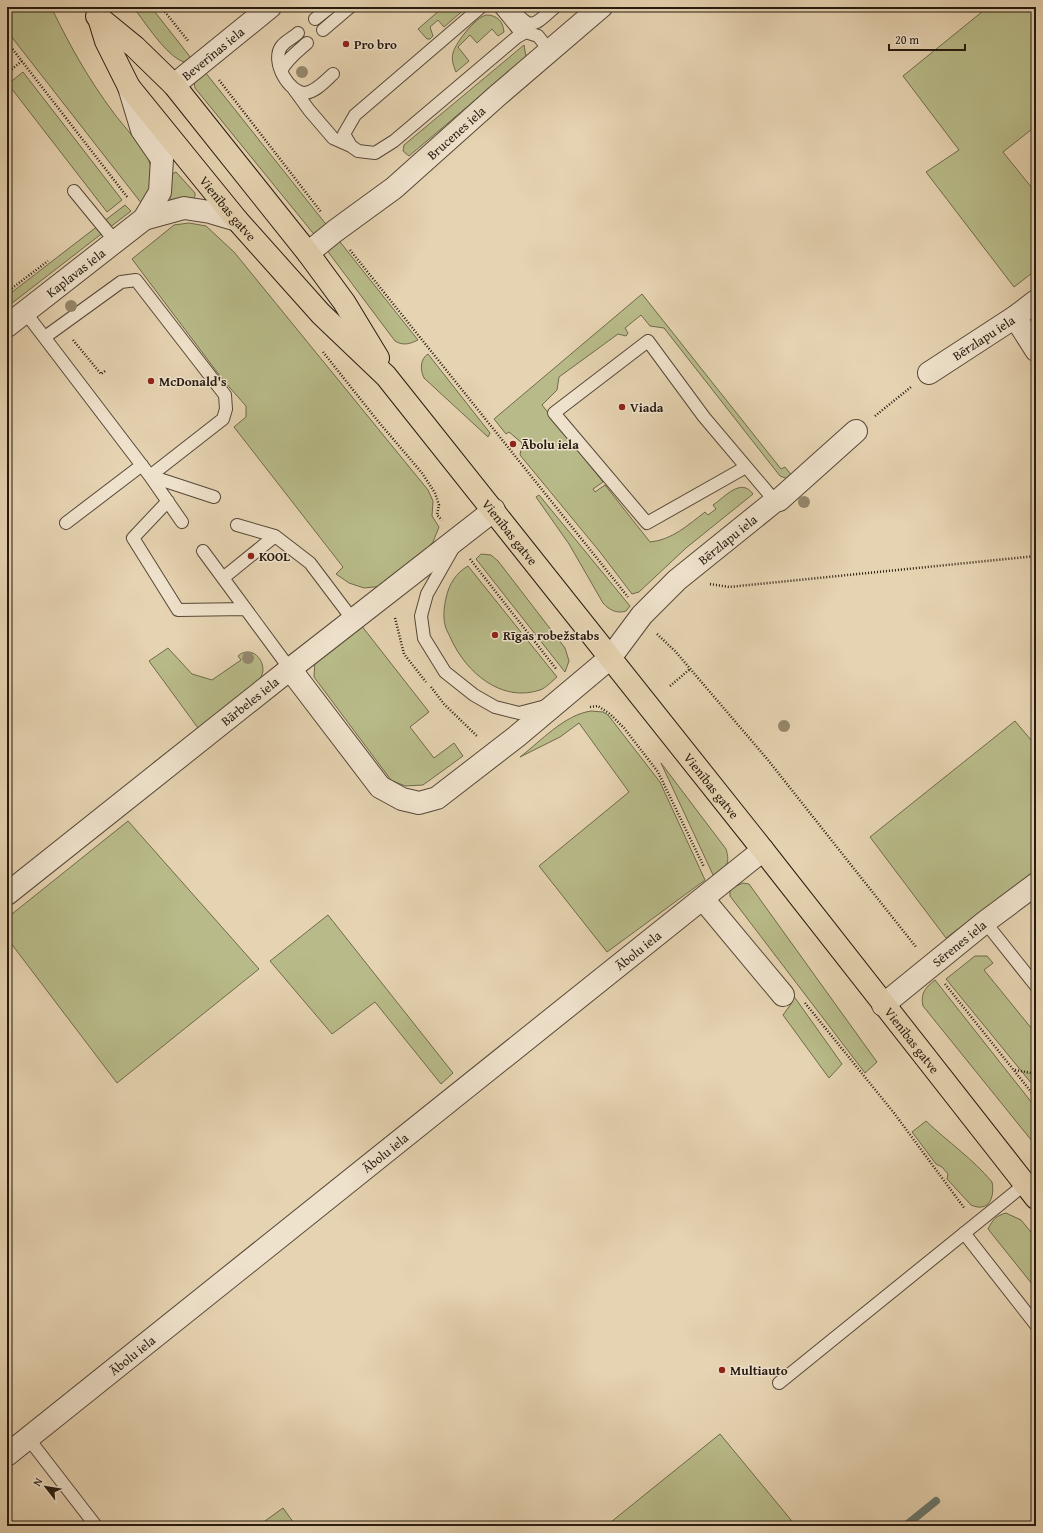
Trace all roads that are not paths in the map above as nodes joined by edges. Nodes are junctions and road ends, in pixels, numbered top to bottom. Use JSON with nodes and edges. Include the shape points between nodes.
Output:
{"nodes":[{"id":1,"x":270,"y":7,"type":"edge"},
{"id":2,"x":330,"y":7,"type":"edge"},
{"id":3,"x":350,"y":7,"type":"edge"},
{"id":4,"x":481,"y":7,"type":"edge"},
{"id":5,"x":500,"y":7,"type":"edge"},
{"id":6,"x":511,"y":7,"type":"edge"},
{"id":7,"x":555,"y":7,"type":"edge"},
{"id":8,"x":590,"y":11,"type":"edge"},
{"id":9,"x":95,"y":13,"type":"edge"},
{"id":10,"x":315,"y":20,"type":"dead end"},
{"id":11,"x":323,"y":30,"type":"dead end"},
{"id":12,"x":298,"y":33,"type":"dead end"},
{"id":13,"x":522,"y":34,"type":"junction"},
{"id":14,"x":307,"y":43,"type":"dead end"},
{"id":15,"x":550,"y":51,"type":"junction"},
{"id":16,"x":281,"y":71,"type":"junction"},
{"id":17,"x":333,"y":74,"type":"dead end"},
{"id":18,"x":174,"y":85,"type":"junction"},
{"id":19,"x":291,"y":85,"type":"junction"},
{"id":20,"x":129,"y":87,"type":"junction"},
{"id":21,"x":351,"y":146,"type":"junction"},
{"id":22,"x":74,"y":191,"type":"dead end"},
{"id":23,"x":144,"y":219,"type":"junction"},
{"id":24,"x":237,"y":220,"type":"junction"},
{"id":25,"x":115,"y":241,"type":"junction"},
{"id":26,"x":308,"y":253,"type":"junction"},
{"id":27,"x":1036,"y":301,"type":"edge"},
{"id":28,"x":25,"y":312,"type":"junction"},
{"id":29,"x":1015,"y":317,"type":"junction"},
{"id":30,"x":7,"y":326,"type":"edge"},
{"id":31,"x":45,"y":337,"type":"junction"},
{"id":32,"x":1036,"y":350,"type":"edge"},
{"id":33,"x":929,"y":373,"type":"road end"},
{"id":34,"x":386,"y":376,"type":"junction"},
{"id":35,"x":856,"y":431,"type":"road end"},
{"id":36,"x":142,"y":465,"type":"junction"},
{"id":37,"x":746,"y":467,"type":"junction"},
{"id":38,"x":150,"y":476,"type":"junction"},
{"id":39,"x":214,"y":497,"type":"dead end"},
{"id":40,"x":168,"y":501,"type":"junction"},
{"id":41,"x":775,"y":501,"type":"junction"},
{"id":42,"x":494,"y":510,"type":"junction"},
{"id":43,"x":182,"y":522,"type":"dead end"},
{"id":44,"x":66,"y":523,"type":"dead end"},
{"id":45,"x":237,"y":525,"type":"dead end"},
{"id":46,"x":275,"y":536,"type":"junction"},
{"id":47,"x":459,"y":536,"type":"junction"},
{"id":48,"x":204,"y":551,"type":"dead end"},
{"id":49,"x":223,"y":578,"type":"junction"},
{"id":50,"x":246,"y":609,"type":"junction"},
{"id":51,"x":353,"y":620,"type":"junction"},
{"id":52,"x":610,"y":658,"type":"junction"},
{"id":53,"x":290,"y":669,"type":"junction"},
{"id":54,"x":572,"y":689,"type":"junction"},
{"id":55,"x":763,"y":850,"type":"junction"},
{"id":56,"x":1036,"y":884,"type":"edge"},
{"id":57,"x":709,"y":893,"type":"junction"},
{"id":58,"x":7,"y":894,"type":"edge"},
{"id":59,"x":985,"y":922,"type":"junction"},
{"id":60,"x":1036,"y":986,"type":"edge"},
{"id":61,"x":792,"y":997,"type":"road end"},
{"id":62,"x":883,"y":1005,"type":"junction"},
{"id":63,"x":1030,"y":1191,"type":"edge"},
{"id":64,"x":964,"y":1232,"type":"junction"},
{"id":65,"x":1036,"y":1325,"type":"edge"},
{"id":66,"x":778,"y":1382,"type":"dead end"},
{"id":67,"x":28,"y":1438,"type":"junction"},
{"id":68,"x":7,"y":1455,"type":"edge"},
{"id":69,"x":96,"y":1526,"type":"edge"}],
"edges":[{"from":1,"to":18,"type":"street","name":"Beverīnas iela"},
{"from":2,"to":10,"type":"lane"},
{"from":3,"to":11,"type":"lane"},
{"from":4,"to":21,"type":"lane","via":[[355,114],[344,134]]},
{"from":5,"to":13,"type":"lane"},
{"from":6,"to":7,"type":"lane","via":[[522,20],[530,24],[536,23]]},
{"from":8,"to":15,"type":"street","name":"Brucenes iela"},
{"from":9,"to":18,"type":"highway","name":"Vienības gatve"},
{"from":9,"to":20,"type":"highway","name":"Vienības gatve"},
{"from":12,"to":16,"type":"lane","via":[[281,47],[277,60]]},
{"from":13,"to":15,"type":"lane","via":[[526,32],[538,36]]},
{"from":13,"to":21,"type":"lane","via":[[394,141],[375,153],[358,151]]},
{"from":14,"to":16,"type":"lane","via":[[293,54]]},
{"from":15,"to":26,"type":"street","name":"Brucenes iela","via":[[394,188]]},
{"from":16,"to":19,"type":"lane"},
{"from":17,"to":19,"type":"lane","via":[[314,90],[305,93]]},
{"from":18,"to":26,"type":"highway","name":"Vienības gatve"},
{"from":19,"to":21,"type":"lane","via":[[333,138]]},
{"from":20,"to":23,"type":"street","name":"Kaplavas iela","via":[[142,130],[162,159],[160,192]]},
{"from":20,"to":24,"type":"highway","name":"Vienības gatve"},
{"from":22,"to":25,"type":"lane"},
{"from":23,"to":24,"type":"street","name":"Kaplavas iela","via":[[184,208]]},
{"from":23,"to":25,"type":"street","name":"Kaplavas iela"},
{"from":24,"to":34,"type":"highway","name":"Vienības gatve","via":[[321,314]]},
{"from":25,"to":28,"type":"street","name":"Kaplavas iela"},
{"from":26,"to":34,"type":"highway","name":"Vienības gatve","via":[[344,302]]},
{"from":27,"to":29,"type":"street","name":"Bērzlapu iela"},
{"from":28,"to":30,"type":"street","name":"Kaplavas iela"},
{"from":28,"to":31,"type":"lane"},
{"from":29,"to":32,"type":"street"},
{"from":29,"to":33,"type":"street","name":"Bērzlapu iela"},
{"from":31,"to":36,"type":"lane"},
{"from":31,"to":38,"type":"lane","via":[[121,282],[136,280],[226,395],[223,419]]},
{"from":34,"to":42,"type":"highway","name":"Vienības gatve"},
{"from":35,"to":41,"type":"street","name":"Bērzlapu iela"},
{"from":36,"to":38,"type":"lane"},
{"from":36,"to":44,"type":"lane"},
{"from":37,"to":37,"type":"lane","via":[[648,341],[554,413],[647,522]]},
{"from":37,"to":41,"type":"lane"},
{"from":38,"to":39,"type":"lane"},
{"from":38,"to":40,"type":"lane"},
{"from":40,"to":43,"type":"lane"},
{"from":40,"to":50,"type":"lane","via":[[133,538],[178,610]]},
{"from":41,"to":52,"type":"street","name":"Bērzlapu iela","via":[[678,580],[642,615]]},
{"from":42,"to":47,"type":"street","name":"Bārbeles iela"},
{"from":42,"to":52,"type":"highway","name":"Vienības gatve"},
{"from":45,"to":46,"type":"lane"},
{"from":46,"to":49,"type":"lane"},
{"from":46,"to":51,"type":"lane","via":[[310,563]]},
{"from":47,"to":51,"type":"street","name":"Bārbeles iela"},
{"from":47,"to":54,"type":"lane","via":[[427,594],[421,616],[424,638],[445,672],[474,696],[495,707],[519,713],[543,708]]},
{"from":48,"to":49,"type":"lane"},
{"from":49,"to":50,"type":"lane"},
{"from":50,"to":53,"type":"lane"},
{"from":51,"to":53,"type":"street","name":"Bārbeles iela"},
{"from":52,"to":54,"type":"street","name":"Bērzlapu iela"},
{"from":52,"to":55,"type":"highway","name":"Vienības gatve"},
{"from":53,"to":54,"type":"street","name":"Bērzlapu iela","via":[[380,787],[402,799],[419,803],[437,798],[516,737]]},
{"from":53,"to":58,"type":"street","name":"Bārbeles iela"},
{"from":55,"to":57,"type":"street","name":"Ābolu iela"},
{"from":55,"to":62,"type":"highway","name":"Vienības gatve"},
{"from":56,"to":59,"type":"street","name":"Sērenes iela"},
{"from":57,"to":61,"type":"street"},
{"from":57,"to":67,"type":"street","name":"Ābolu iela"},
{"from":59,"to":60,"type":"lane"},
{"from":59,"to":62,"type":"street","name":"Sērenes iela"},
{"from":62,"to":63,"type":"highway","name":"Vienības gatve"},
{"from":63,"to":64,"type":"lane"},
{"from":64,"to":65,"type":"lane"},
{"from":64,"to":66,"type":"lane"},
{"from":67,"to":68,"type":"street","name":"Ābolu iela"},
{"from":67,"to":69,"type":"lane"}]}
